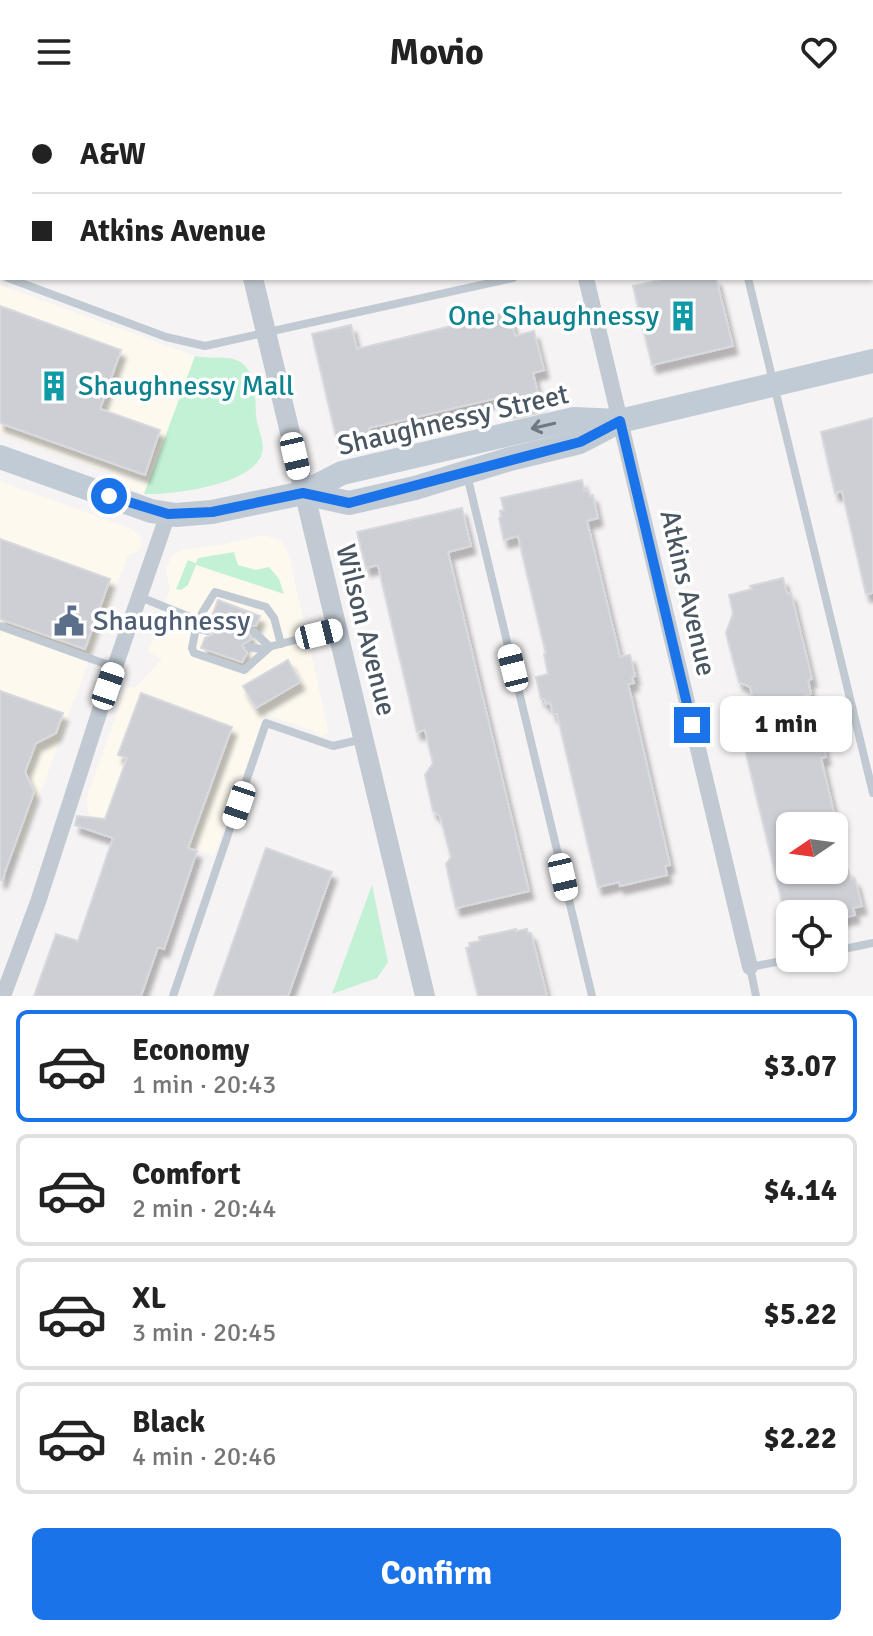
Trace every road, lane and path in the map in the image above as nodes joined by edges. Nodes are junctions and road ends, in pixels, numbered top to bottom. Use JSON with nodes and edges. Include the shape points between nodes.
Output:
{"nodes":[{"id":1,"x":14,"y":280,"type":"edge"},
{"id":2,"x":253,"y":280,"type":"edge"},
{"id":3,"x":504,"y":280,"type":"edge"},
{"id":4,"x":586,"y":280,"type":"edge"},
{"id":5,"x":748,"y":280,"type":"edge"},
{"id":6,"x":266,"y":334,"type":"junction"},
{"id":7,"x":873,"y":361,"type":"edge"},
{"id":8,"x":773,"y":385,"type":"junction"},
{"id":9,"x":620,"y":421,"type":"junction"},
{"id":10,"x":0,"y":457,"type":"edge"},
{"id":11,"x":467,"y":472,"type":"junction"},
{"id":12,"x":303,"y":493,"type":"junction"},
{"id":13,"x":168,"y":514,"type":"junction"},
{"id":14,"x":139,"y":597,"type":"junction"},
{"id":15,"x":202,"y":613,"type":"junction"},
{"id":16,"x":212,"y":616,"type":"dead end"},
{"id":17,"x":190,"y":617,"type":"junction"},
{"id":18,"x":0,"y":626,"type":"edge"},
{"id":19,"x":196,"y":628,"type":"junction"},
{"id":20,"x":337,"y":629,"type":"junction"},
{"id":21,"x":207,"y":631,"type":"dead end"},
{"id":22,"x":254,"y":632,"type":"dead end"},
{"id":23,"x":281,"y":644,"type":"junction"},
{"id":24,"x":249,"y":647,"type":"dead end"},
{"id":25,"x":270,"y":647,"type":"junction"},
{"id":26,"x":114,"y":667,"type":"junction"},
{"id":27,"x":364,"y":739,"type":"junction"},
{"id":28,"x":873,"y":793,"type":"edge"},
{"id":29,"x":873,"y":943,"type":"edge"},
{"id":30,"x":848,"y":948,"type":"edge"},
{"id":31,"x":776,"y":962,"type":"edge"},
{"id":32,"x":750,"y":967,"type":"junction"},
{"id":33,"x":420,"y":995,"type":"edge"},
{"id":34,"x":3,"y":996,"type":"edge"},
{"id":35,"x":173,"y":996,"type":"edge"},
{"id":36,"x":592,"y":996,"type":"edge"},
{"id":37,"x":756,"y":996,"type":"edge"}],
"edges":[{"from":1,"to":6,"type":"lane","via":[[193,345]]},
{"from":2,"to":6,"type":"street","name":"Wilson Avenue"},
{"from":3,"to":6,"type":"lane"},
{"from":4,"to":9,"type":"street","name":"Atkins Avenue"},
{"from":5,"to":8,"type":"lane"},
{"from":6,"to":12,"type":"street","name":"Wilson Avenue"},
{"from":7,"to":8,"type":"main road","name":"Shaughnessy Street"},
{"from":8,"to":9,"type":"main road","name":"Shaughnessy Street"},
{"from":8,"to":28,"type":"lane"},
{"from":9,"to":11,"type":"main road","name":"Shaughnessy Street","via":[[580,442]]},
{"from":9,"to":12,"type":"main road","name":"Shaughnessy Street","one_way":true,"via":[[574,419],[342,473]]},
{"from":9,"to":32,"type":"street","name":"Atkins Avenue"},
{"from":10,"to":13,"type":"main road","name":"Shaughnessy Street"},
{"from":11,"to":12,"type":"main road","name":"Shaughnessy Street","via":[[349,503]]},
{"from":11,"to":36,"type":"lane"},
{"from":12,"to":13,"type":"main road","name":"Shaughnessy Street","via":[[212,512]]},
{"from":12,"to":20,"type":"street","name":"Wilson Avenue"},
{"from":13,"to":14,"type":"street"},
{"from":14,"to":17,"type":"lane"},
{"from":14,"to":26,"type":"street"},
{"from":15,"to":16,"type":"lane"},
{"from":15,"to":17,"type":"lane"},
{"from":15,"to":23,"type":"lane","via":[[215,592],[262,605],[274,618]]},
{"from":17,"to":19,"type":"lane"},
{"from":18,"to":26,"type":"lane"},
{"from":19,"to":21,"type":"lane"},
{"from":19,"to":25,"type":"lane","via":[[194,653],[238,669],[249,667]]},
{"from":20,"to":23,"type":"lane"},
{"from":20,"to":27,"type":"street","name":"Wilson Avenue"},
{"from":22,"to":25,"type":"lane"},
{"from":23,"to":25,"type":"lane"},
{"from":24,"to":25,"type":"lane"},
{"from":26,"to":34,"type":"street"},
{"from":27,"to":33,"type":"street","name":"Wilson Avenue"},
{"from":27,"to":35,"type":"lane","via":[[333,746],[266,723]]},
{"from":29,"to":30,"type":"lane"},
{"from":31,"to":32,"type":"lane"},
{"from":32,"to":37,"type":"lane"}]}
